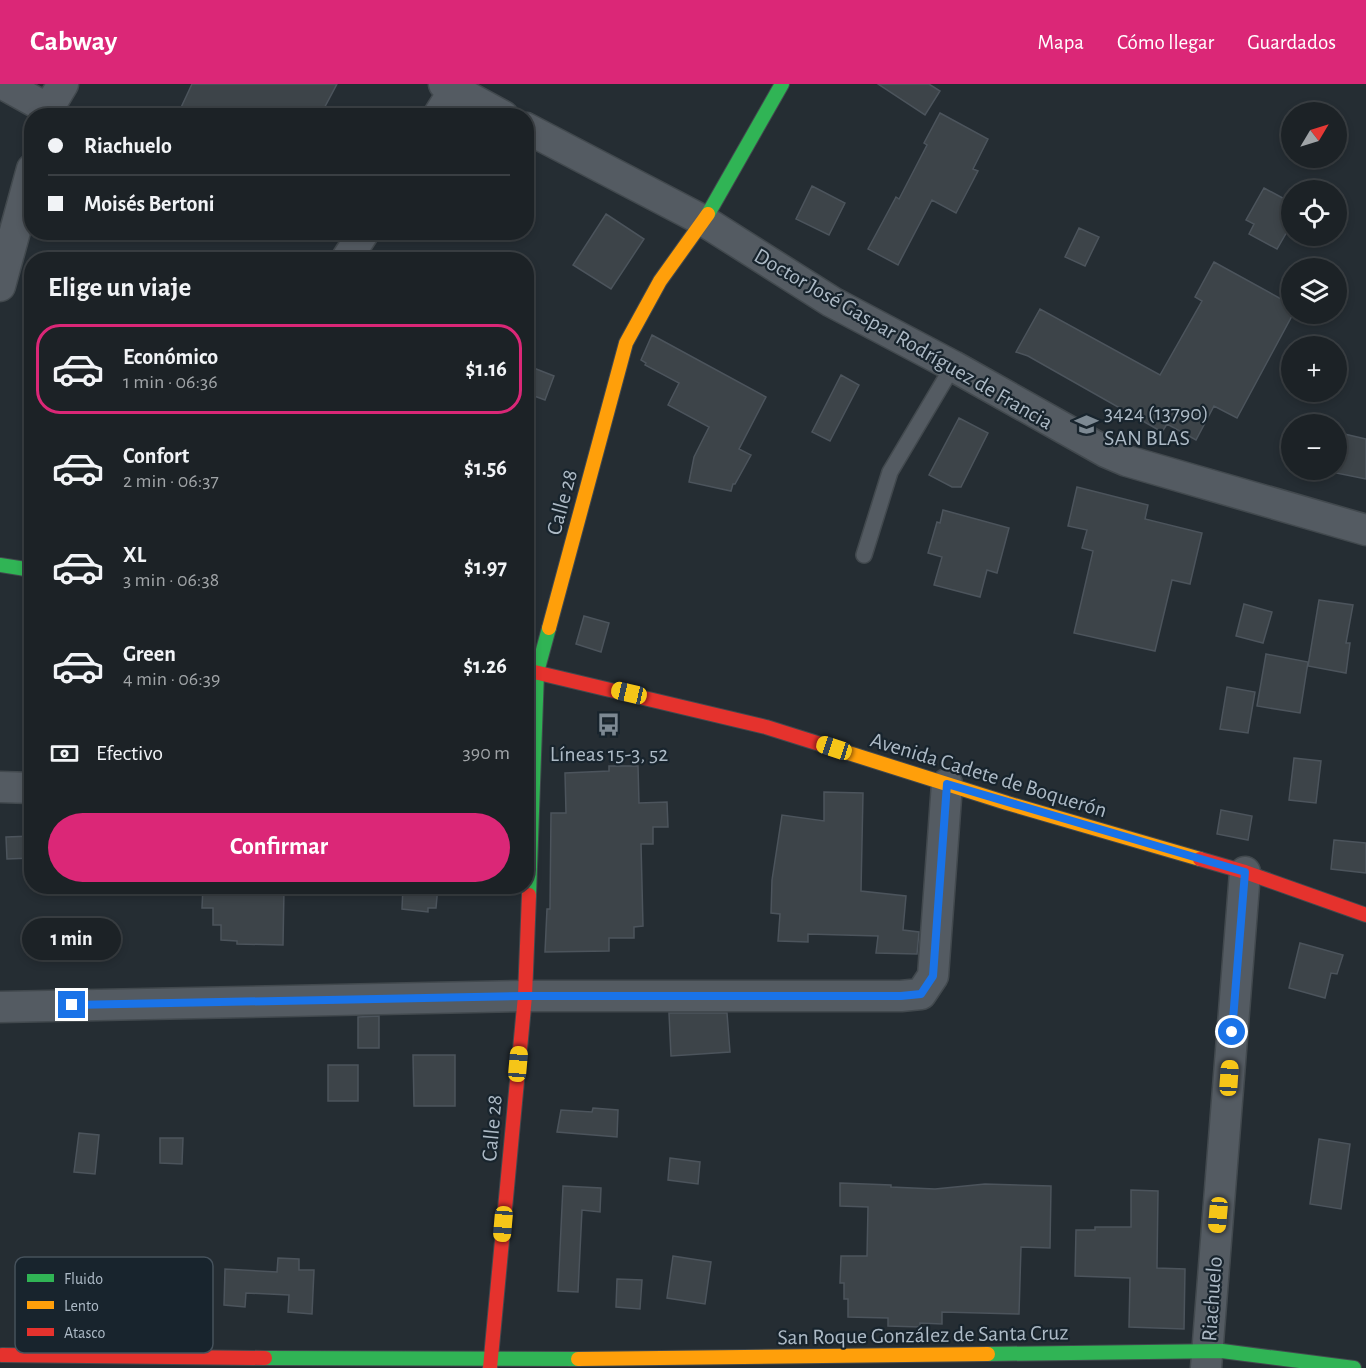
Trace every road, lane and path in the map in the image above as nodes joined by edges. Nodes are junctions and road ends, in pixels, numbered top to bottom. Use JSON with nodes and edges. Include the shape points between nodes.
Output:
{"nodes":[{"id":1,"x":3,"y":84,"type":"edge"},
{"id":2,"x":782,"y":84,"type":"edge"},
{"id":3,"x":452,"y":86,"type":"edge"},
{"id":4,"x":52,"y":103,"type":"edge"},
{"id":5,"x":442,"y":108,"type":"edge"},
{"id":6,"x":489,"y":108,"type":"edge"},
{"id":7,"x":534,"y":132,"type":"edge"},
{"id":8,"x":24,"y":198,"type":"edge"},
{"id":9,"x":704,"y":221,"type":"junction"},
{"id":10,"x":0,"y":286,"type":"edge"},
{"id":11,"x":953,"y":366,"type":"junction"},
{"id":12,"x":1366,"y":530,"type":"edge"},
{"id":13,"x":864,"y":555,"type":"dead end"},
{"id":14,"x":0,"y":565,"type":"edge"},
{"id":15,"x":24,"y":569,"type":"edge"},
{"id":16,"x":534,"y":664,"type":"edge"},
{"id":17,"x":534,"y":671,"type":"edge"},
{"id":18,"x":947,"y":784,"type":"junction"},
{"id":19,"x":0,"y":787,"type":"edge"},
{"id":20,"x":24,"y":788,"type":"edge"},
{"id":21,"x":1245,"y":872,"type":"junction"},
{"id":22,"x":527,"y":894,"type":"edge"},
{"id":23,"x":1366,"y":915,"type":"edge"},
{"id":24,"x":525,"y":996,"type":"junction"},
{"id":25,"x":0,"y":1007,"type":"edge"},
{"id":26,"x":2,"y":1354,"type":"dead end"},
{"id":27,"x":1207,"y":1360,"type":"edge"},
{"id":28,"x":490,"y":1364,"type":"edge"},
{"id":29,"x":1354,"y":1368,"type":"edge"}],
"edges":[{"from":1,"to":4,"type":"street"},
{"from":2,"to":9,"type":"street","name":"Calle 28"},
{"from":3,"to":5,"type":"street"},
{"from":3,"to":6,"type":"street"},
{"from":7,"to":9,"type":"street","name":"Doctor José Gaspar Rodríguez de Francia"},
{"from":8,"to":10,"type":"street"},
{"from":9,"to":11,"type":"street","name":"Doctor José Gaspar Rodríguez de Francia","via":[[832,302]]},
{"from":9,"to":16,"type":"street","name":"Calle 28","via":[[660,281],[626,343]]},
{"from":11,"to":12,"type":"street","name":"Doctor José Gaspar Rodríguez de Francia","via":[[1127,461]]},
{"from":11,"to":13,"type":"lane","via":[[890,472]]},
{"from":14,"to":15,"type":"street"},
{"from":17,"to":18,"type":"street","name":"Avenida Cadete de Boquerón","via":[[766,727]]},
{"from":18,"to":21,"type":"street","name":"Avenida Cadete de Boquerón"},
{"from":18,"to":24,"type":"street","via":[[933,976],[921,994]]},
{"from":19,"to":20,"type":"street"},
{"from":21,"to":23,"type":"street","name":"Avenida Cadete de Boquerón"},
{"from":21,"to":27,"type":"street","name":"Riachuelo"},
{"from":22,"to":24,"type":"street","name":"Calle 28"},
{"from":24,"to":25,"type":"street"},
{"from":24,"to":28,"type":"street","name":"Calle 28"},
{"from":26,"to":28,"type":"street","name":"San Roque González de Santa Cruz"},
{"from":27,"to":28,"type":"street","name":"San Roque González de Santa Cruz"},
{"from":27,"to":29,"type":"street","name":"San Roque González de Santa Cruz","via":[[1222,1351]]}]}
